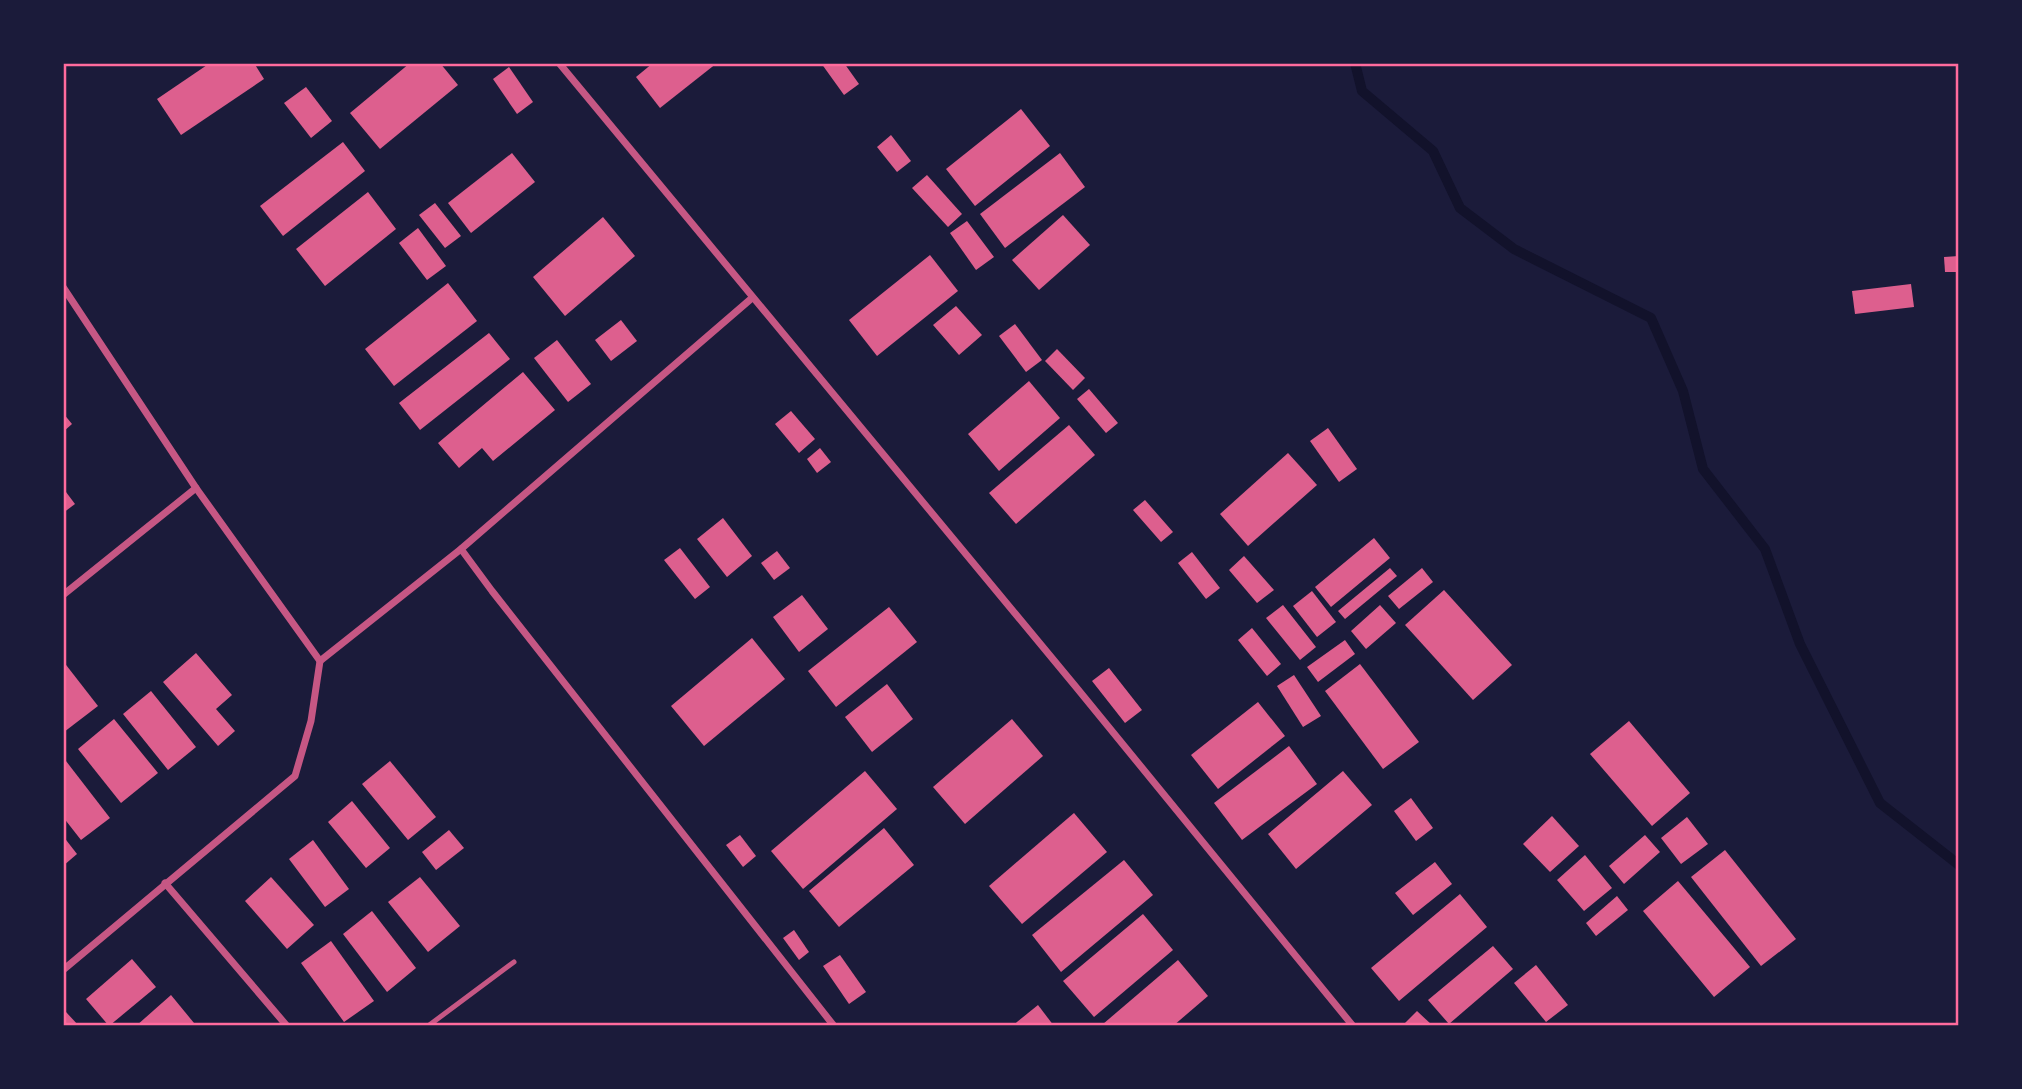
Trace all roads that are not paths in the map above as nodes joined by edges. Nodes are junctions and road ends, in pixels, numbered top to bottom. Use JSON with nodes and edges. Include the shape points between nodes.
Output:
{"nodes":[{"id":1,"x":559,"y":63,"type":"edge"},
{"id":2,"x":63,"y":287,"type":"edge"},
{"id":3,"x":752,"y":298,"type":"junction"},
{"id":4,"x":196,"y":488,"type":"junction"},
{"id":5,"x":461,"y":549,"type":"junction"},
{"id":6,"x":63,"y":595,"type":"edge"},
{"id":7,"x":320,"y":661,"type":"junction"},
{"id":8,"x":165,"y":883,"type":"junction"},
{"id":9,"x":514,"y":962,"type":"dead end"},
{"id":10,"x":63,"y":970,"type":"edge"},
{"id":11,"x":287,"y":1026,"type":"edge"},
{"id":12,"x":428,"y":1026,"type":"edge"},
{"id":13,"x":834,"y":1026,"type":"edge"},
{"id":14,"x":1353,"y":1026,"type":"edge"}],
"edges":[{"from":1,"to":3,"type":"street"},
{"from":2,"to":4,"type":"street"},
{"from":3,"to":5,"type":"street"},
{"from":3,"to":14,"type":"street"},
{"from":4,"to":6,"type":"street"},
{"from":4,"to":7,"type":"street"},
{"from":5,"to":7,"type":"street"},
{"from":5,"to":13,"type":"street"},
{"from":7,"to":8,"type":"street","via":[[311,721],[295,776]]},
{"from":8,"to":10,"type":"street"},
{"from":8,"to":11,"type":"street"},
{"from":9,"to":12,"type":"lane"}]}
